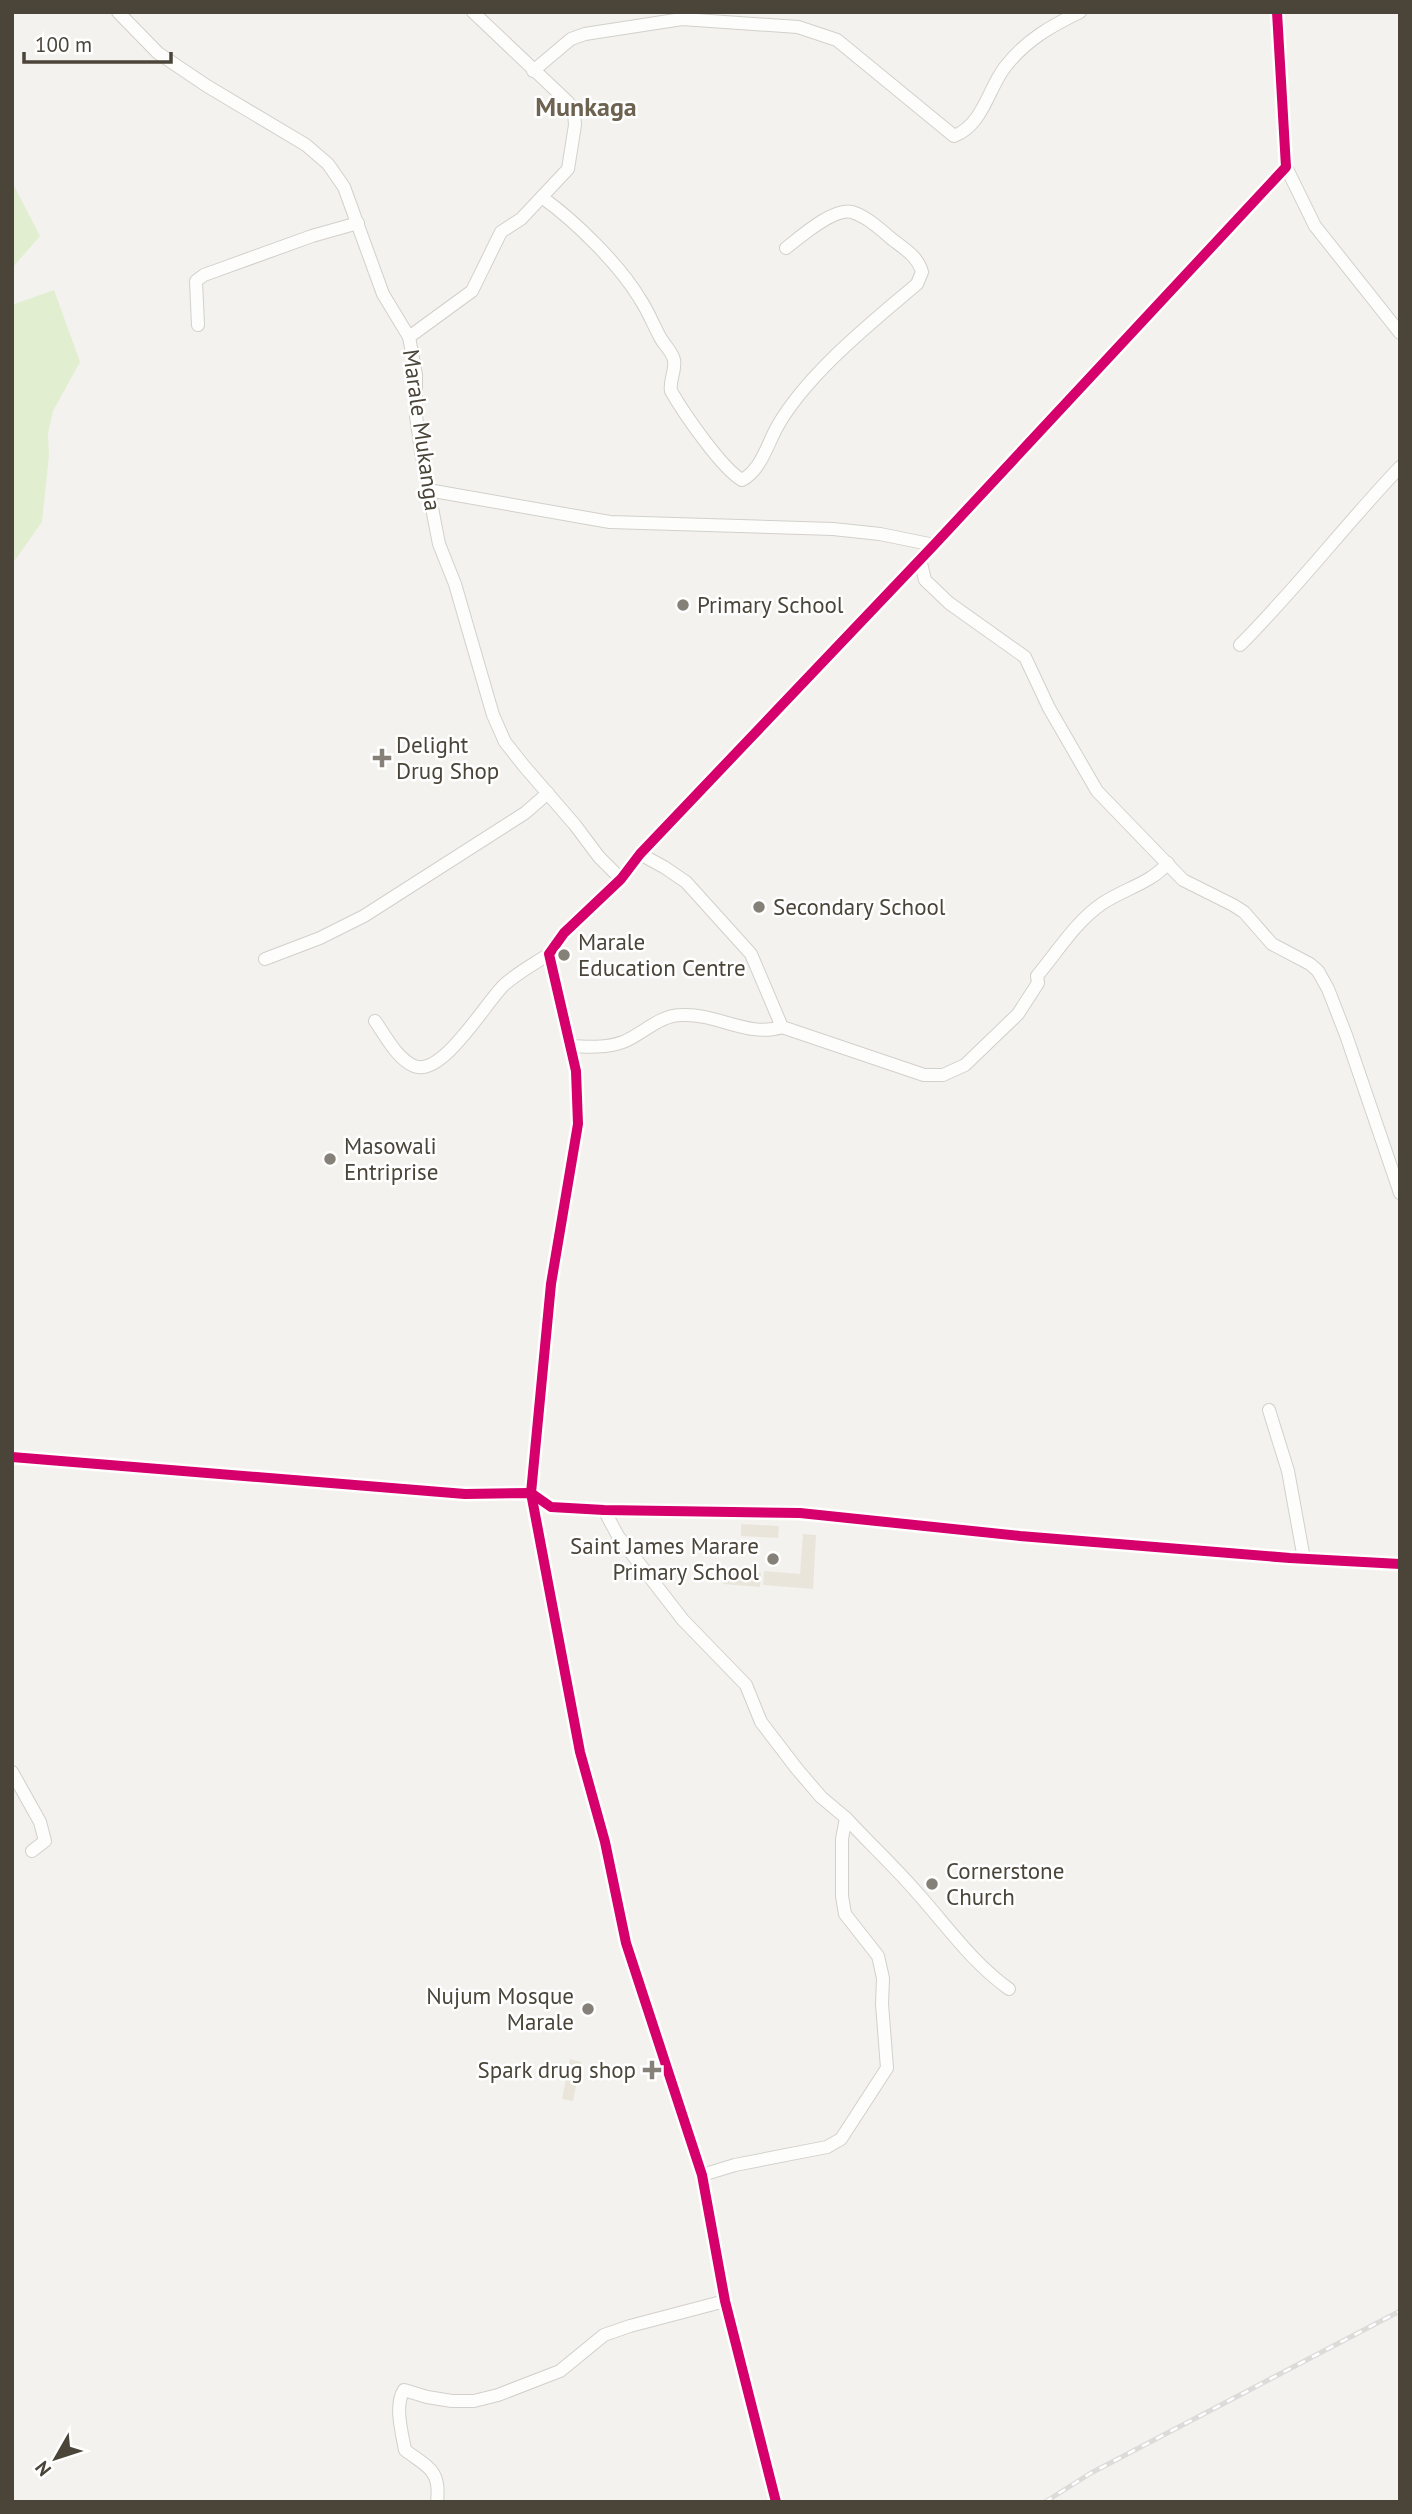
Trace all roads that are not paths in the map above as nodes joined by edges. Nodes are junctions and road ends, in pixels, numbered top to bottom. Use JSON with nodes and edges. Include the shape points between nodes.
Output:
{"nodes":[{"id":1,"x":118,"y":12,"type":"edge"},
{"id":2,"x":473,"y":12,"type":"edge"},
{"id":3,"x":1080,"y":12,"type":"edge"},
{"id":4,"x":1278,"y":12,"type":"edge"},
{"id":5,"x":533,"y":71,"type":"junction"},
{"id":6,"x":1286,"y":167,"type":"junction"},
{"id":7,"x":543,"y":198,"type":"junction"},
{"id":8,"x":358,"y":223,"type":"junction"},
{"id":9,"x":786,"y":248,"type":"dead end"},
{"id":10,"x":198,"y":325,"type":"dead end"},
{"id":11,"x":1400,"y":333,"type":"edge"},
{"id":12,"x":409,"y":337,"type":"junction"},
{"id":13,"x":1400,"y":467,"type":"edge"},
{"id":14,"x":428,"y":490,"type":"junction"},
{"id":15,"x":934,"y":545,"type":"junction"},
{"id":16,"x":920,"y":559,"type":"junction"},
{"id":17,"x":1240,"y":645,"type":"dead end"},
{"id":18,"x":548,"y":793,"type":"junction"},
{"id":19,"x":640,"y":854,"type":"junction"},
{"id":20,"x":1168,"y":863,"type":"junction"},
{"id":21,"x":621,"y":879,"type":"junction"},
{"id":22,"x":549,"y":954,"type":"junction"},
{"id":23,"x":265,"y":959,"type":"dead end"},
{"id":24,"x":375,"y":1021,"type":"dead end"},
{"id":25,"x":782,"y":1027,"type":"junction"},
{"id":26,"x":570,"y":1046,"type":"junction"},
{"id":27,"x":1400,"y":1190,"type":"edge"},
{"id":28,"x":1269,"y":1410,"type":"dead end"},
{"id":29,"x":12,"y":1457,"type":"edge"},
{"id":30,"x":531,"y":1493,"type":"junction"},
{"id":31,"x":604,"y":1510,"type":"junction"},
{"id":32,"x":1304,"y":1559,"type":"junction"},
{"id":33,"x":1400,"y":1564,"type":"edge"},
{"id":34,"x":12,"y":1772,"type":"edge"},
{"id":35,"x":846,"y":1818,"type":"junction"},
{"id":36,"x":32,"y":1851,"type":"dead end"},
{"id":37,"x":1009,"y":1989,"type":"dead end"},
{"id":38,"x":702,"y":2175,"type":"junction"},
{"id":39,"x":725,"y":2301,"type":"junction"},
{"id":40,"x":436,"y":2502,"type":"edge"},
{"id":41,"x":776,"y":2502,"type":"edge"}],
"edges":[{"from":1,"to":8,"type":"street","name":"Marale Mukanga","via":[[158,53],[306,145],[328,164],[344,187]]},
{"from":2,"to":5,"type":"street"},
{"from":3,"to":5,"type":"street","via":[[1028,42],[1004,69],[975,122],[954,136],[837,40],[798,27],[682,19],[585,34],[570,39]]},
{"from":4,"to":6,"type":"street"},
{"from":5,"to":7,"type":"street","via":[[574,112],[568,169]]},
{"from":6,"to":11,"type":"street","via":[[1315,226]]},
{"from":6,"to":15,"type":"street"},
{"from":7,"to":9,"type":"street","via":[[576,226],[634,290],[672,354],[671,391],[722,461],[742,480],[755,471],[778,425],[808,387],[852,339],[917,284],[922,272],[917,259],[868,219],[849,211],[814,226]]},
{"from":7,"to":12,"type":"street","via":[[501,232],[472,290]]},
{"from":8,"to":10,"type":"street","via":[[204,275],[195,289]]},
{"from":8,"to":12,"type":"street","name":"Marale Mukanga","via":[[383,294]]},
{"from":12,"to":14,"type":"street","name":"Marale Mukanga"},
{"from":13,"to":17,"type":"street"},
{"from":14,"to":15,"type":"street","via":[[610,522],[833,529]]},
{"from":14,"to":18,"type":"street","name":"Marale Mukanga","via":[[439,544],[456,584],[493,715],[505,742]]},
{"from":15,"to":16,"type":"street"},
{"from":16,"to":19,"type":"street"},
{"from":16,"to":20,"type":"street","via":[[925,580],[948,603],[1025,657],[1097,791]]},
{"from":18,"to":21,"type":"street","name":"Marale Mukanga"},
{"from":18,"to":23,"type":"street","via":[[525,813],[364,916]]},
{"from":19,"to":21,"type":"street"},
{"from":19,"to":25,"type":"street","via":[[686,882],[751,954]]},
{"from":20,"to":25,"type":"street","via":[[1088,916],[1037,976],[1038,983],[1018,1014],[951,1073],[924,1075]]},
{"from":20,"to":27,"type":"street","via":[[1189,883],[1244,912],[1272,944],[1318,971],[1346,1035]]},
{"from":21,"to":22,"type":"street","via":[[564,933]]},
{"from":22,"to":24,"type":"street","via":[[505,984],[461,1038],[431,1065],[415,1067],[404,1060]]},
{"from":22,"to":26,"type":"street"},
{"from":25,"to":26,"type":"street","via":[[752,1030],[722,1020],[681,1015],[667,1017],[613,1045]]},
{"from":26,"to":30,"type":"street","via":[[578,1124],[551,1284]]},
{"from":28,"to":32,"type":"street","via":[[1288,1471]]},
{"from":29,"to":30,"type":"street","via":[[465,1494]]},
{"from":30,"to":31,"type":"street","via":[[551,1507]]},
{"from":30,"to":38,"type":"street","via":[[580,1752],[626,1944]]},
{"from":31,"to":32,"type":"street","via":[[800,1513]]},
{"from":31,"to":35,"type":"street","via":[[618,1536],[683,1620],[746,1685],[761,1722],[797,1769]]},
{"from":32,"to":33,"type":"street"},
{"from":34,"to":36,"type":"street","via":[[40,1822],[45,1841]]},
{"from":35,"to":37,"type":"street","via":[[919,1894],[970,1957]]},
{"from":35,"to":38,"type":"street","via":[[842,1896],[845,1914],[878,1956],[887,2068],[841,2139],[827,2147]]},
{"from":38,"to":39,"type":"street"},
{"from":39,"to":40,"type":"street","via":[[604,2335],[560,2371],[498,2395],[452,2401],[404,2390],[400,2407],[405,2450],[433,2472],[439,2485]]},
{"from":39,"to":41,"type":"street"}]}
